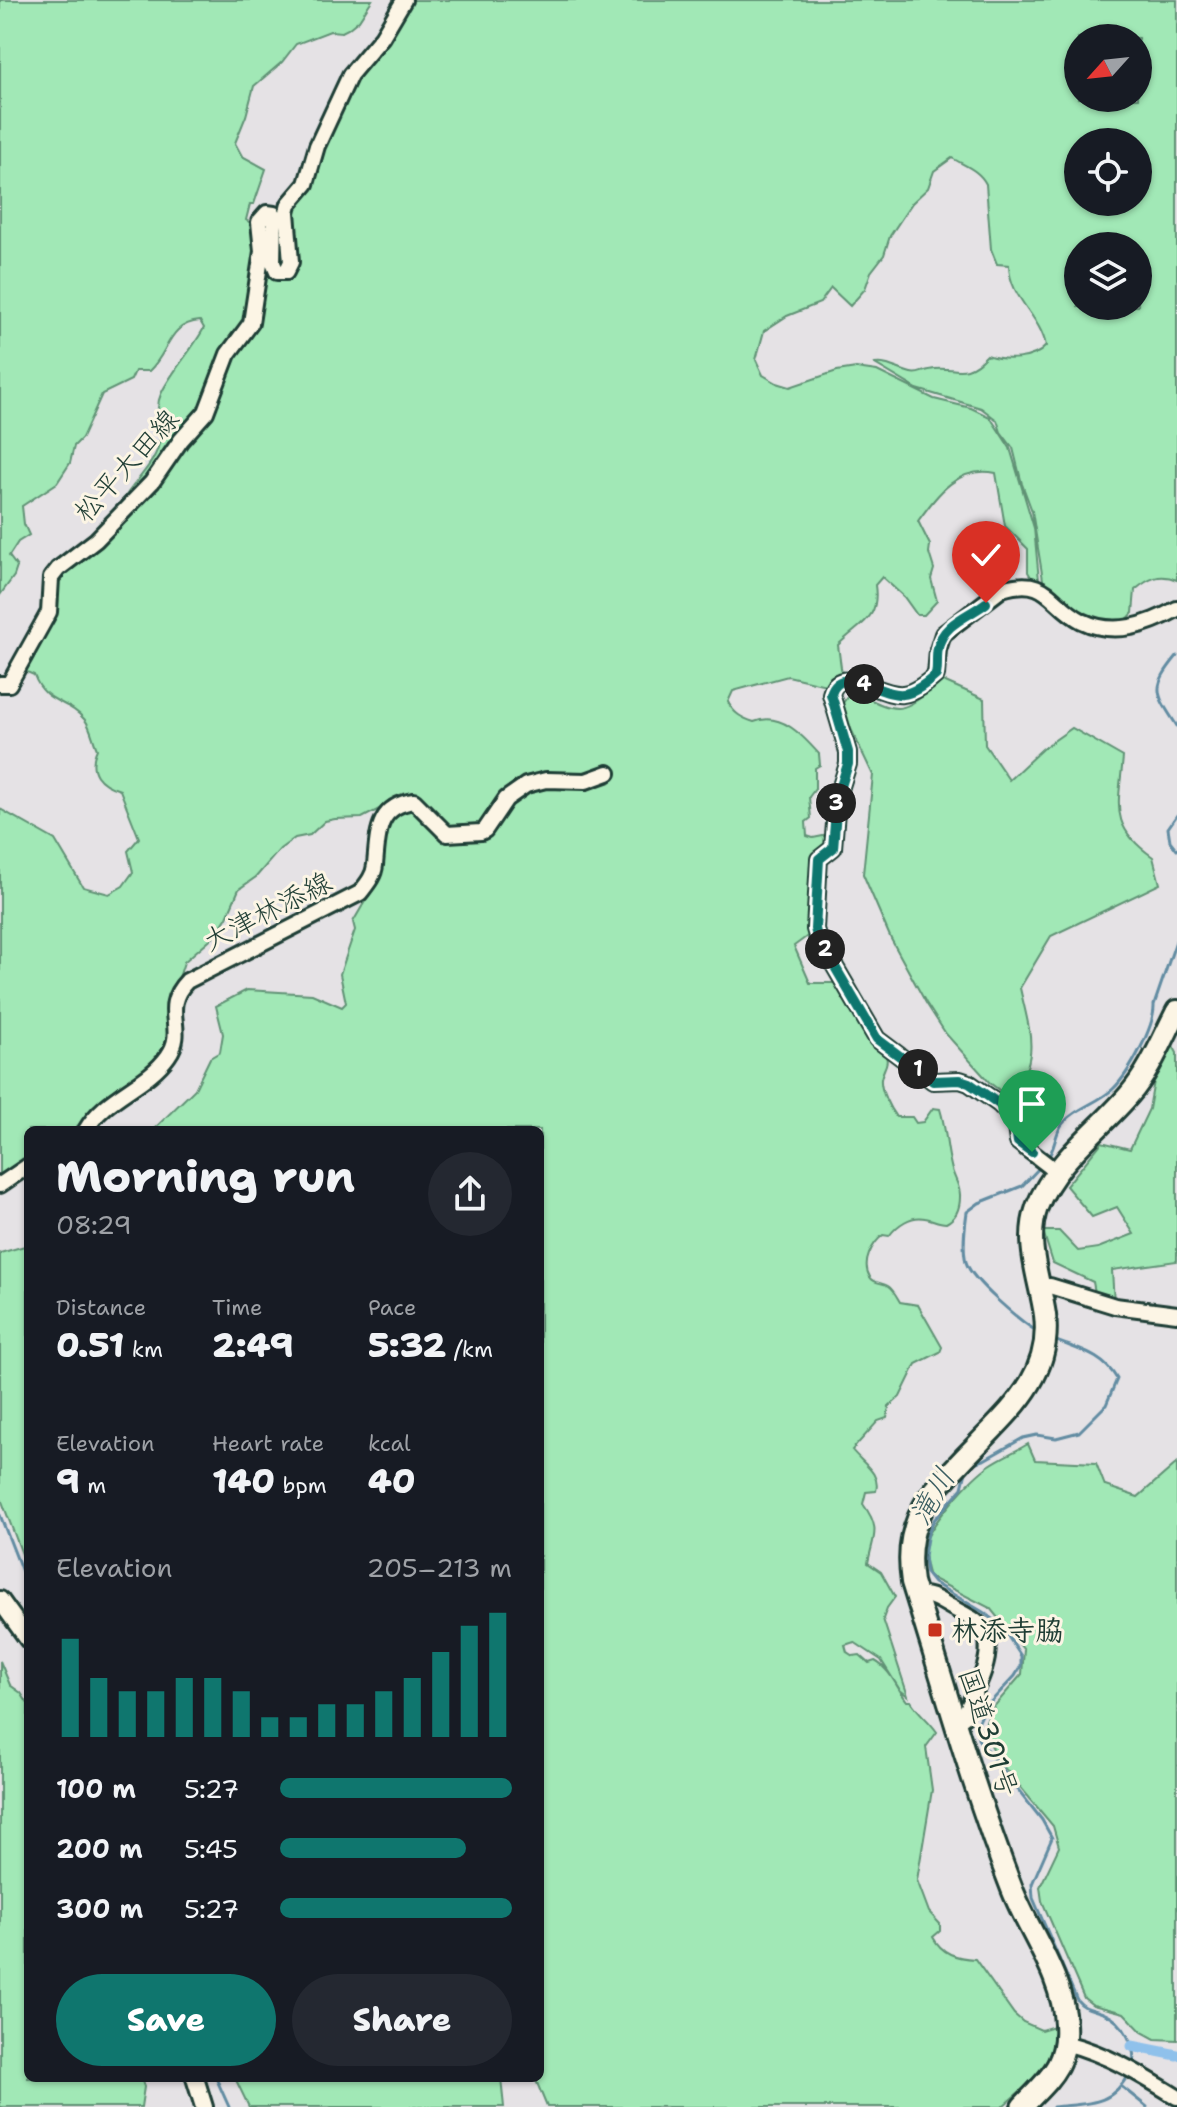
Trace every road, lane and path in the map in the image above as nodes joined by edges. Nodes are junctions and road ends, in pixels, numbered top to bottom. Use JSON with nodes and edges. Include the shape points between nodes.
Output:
{"nodes":[{"id":1,"x":404,"y":0,"type":"edge"},
{"id":2,"x":1177,"y":609,"type":"edge"},
{"id":3,"x":0,"y":684,"type":"edge"},
{"id":4,"x":608,"y":773,"type":"dead end"},
{"id":5,"x":1177,"y":1011,"type":"edge"},
{"id":6,"x":88,"y":1126,"type":"edge"},
{"id":7,"x":24,"y":1169,"type":"edge"},
{"id":8,"x":1057,"y":1172,"type":"junction"},
{"id":9,"x":0,"y":1185,"type":"edge"},
{"id":10,"x":1039,"y":1287,"type":"junction"},
{"id":11,"x":1177,"y":1314,"type":"edge"},
{"id":12,"x":916,"y":1596,"type":"junction"},
{"id":13,"x":0,"y":1600,"type":"edge"},
{"id":14,"x":24,"y":1633,"type":"edge"},
{"id":15,"x":956,"y":1722,"type":"junction"},
{"id":16,"x":1065,"y":2043,"type":"junction"},
{"id":17,"x":196,"y":2082,"type":"edge"},
{"id":18,"x":1176,"y":2095,"type":"edge"},
{"id":19,"x":204,"y":2107,"type":"edge"},
{"id":20,"x":1022,"y":2107,"type":"edge"}],
"edges":[{"from":1,"to":3,"type":"street","name":"松平大田線","via":[[350,75],[317,146],[306,184],[289,204],[291,262],[283,273],[273,263],[274,214],[267,213],[259,222],[262,251],[251,323],[228,354],[202,419],[120,516],[51,578],[49,612],[9,684]]},
{"from":2,"to":8,"type":"street","via":[[1149,624],[1102,626],[1083,621],[1042,587],[1002,589],[947,629],[939,642],[936,675],[911,692],[878,691],[850,680],[832,689],[848,764],[837,799],[833,848],[819,859],[815,929],[877,1039],[933,1081],[969,1083],[999,1104],[1015,1120],[1018,1142]]},
{"from":4,"to":6,"type":"street","name":"大津林添線","via":[[586,781],[526,785],[506,799],[481,832],[447,834],[414,801],[388,813],[380,824],[370,881],[360,893],[187,981],[173,1001],[176,1036],[168,1056]]},
{"from":5,"to":8,"type":"highway","name":"国道301号","via":[[1129,1095]]},
{"from":7,"to":9,"type":"street"},
{"from":8,"to":10,"type":"highway","name":"国道301号","via":[[1034,1220]]},
{"from":10,"to":11,"type":"street","via":[[1115,1306]]},
{"from":10,"to":12,"type":"highway","name":"国道301号","via":[[1045,1333],[1041,1362],[1027,1392],[951,1471],[918,1514],[909,1546]]},
{"from":12,"to":15,"type":"highway","name":"国道301号"},
{"from":12,"to":15,"type":"street","via":[[930,1596],[970,1617],[988,1640],[988,1657],[964,1716]]},
{"from":13,"to":14,"type":"main road"},
{"from":15,"to":16,"type":"highway","name":"国道301号","via":[[1013,1893],[1060,1994]]},
{"from":16,"to":18,"type":"street","via":[[1101,2053]]},
{"from":16,"to":20,"type":"highway","name":"国道301号","via":[[1054,2073]]},
{"from":17,"to":19,"type":"main road"}]}
